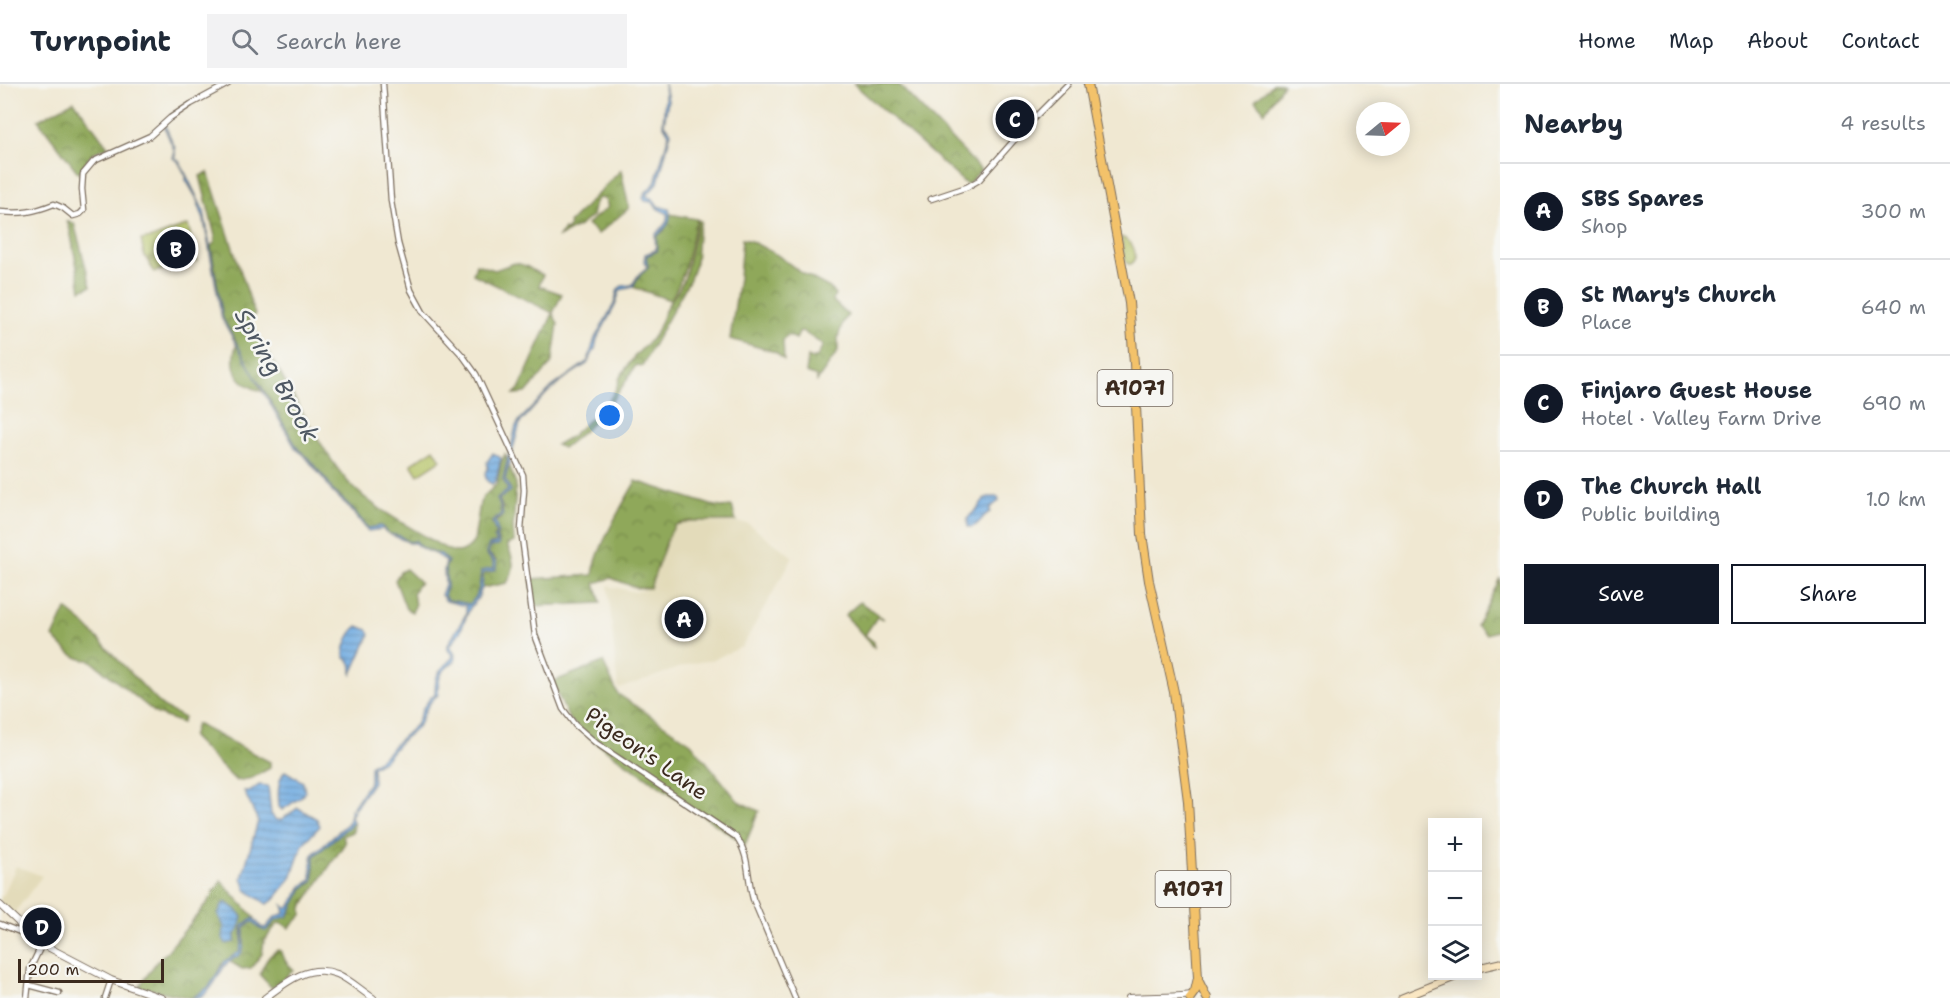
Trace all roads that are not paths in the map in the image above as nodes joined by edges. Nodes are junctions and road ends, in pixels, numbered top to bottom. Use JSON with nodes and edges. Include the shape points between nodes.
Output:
{"nodes":[{"id":1,"x":228,"y":84,"type":"edge"},
{"id":2,"x":383,"y":84,"type":"edge"},
{"id":3,"x":1068,"y":84,"type":"edge"},
{"id":4,"x":1088,"y":84,"type":"edge"},
{"id":5,"x":931,"y":199,"type":"dead end"},
{"id":6,"x":0,"y":212,"type":"edge"},
{"id":7,"x":0,"y":905,"type":"edge"},
{"id":8,"x":10,"y":914,"type":"junction"},
{"id":9,"x":1,"y":924,"type":"edge"},
{"id":10,"x":26,"y":934,"type":"junction"},
{"id":11,"x":42,"y":944,"type":"junction"},
{"id":12,"x":1500,"y":963,"type":"edge"},
{"id":13,"x":1482,"y":967,"type":"edge"},
{"id":14,"x":1198,"y":978,"type":"junction"},
{"id":15,"x":111,"y":980,"type":"junction"},
{"id":16,"x":1445,"y":980,"type":"edge"},
{"id":17,"x":29,"y":985,"type":"junction"},
{"id":18,"x":60,"y":993,"type":"dead end"},
{"id":19,"x":1192,"y":996,"type":"edge"},
{"id":20,"x":1206,"y":996,"type":"edge"},
{"id":21,"x":27,"y":998,"type":"edge"},
{"id":22,"x":105,"y":998,"type":"edge"},
{"id":23,"x":162,"y":998,"type":"edge"},
{"id":24,"x":265,"y":998,"type":"edge"},
{"id":25,"x":373,"y":998,"type":"edge"},
{"id":26,"x":795,"y":998,"type":"edge"},
{"id":27,"x":1129,"y":998,"type":"edge"},
{"id":28,"x":1173,"y":998,"type":"edge"},
{"id":29,"x":1402,"y":998,"type":"edge"}],
"edges":[{"from":1,"to":6,"type":"street","via":[[193,103],[150,136],[94,161],[83,174],[81,214],[73,216],[54,204],[36,212]]},
{"from":2,"to":26,"type":"street","name":"Pigeon's Lane","via":[[391,201],[406,276],[418,306],[476,374],[523,475],[522,537],[535,635],[563,710],[596,743],[736,837],[746,854],[753,899]]},
{"from":3,"to":5,"type":"street","via":[[979,180],[967,188]]},
{"from":4,"to":14,"type":"main road","number":"A1071","via":[[1129,303],[1142,534],[1177,716],[1188,801]]},
{"from":7,"to":8,"type":"street"},
{"from":8,"to":9,"type":"street"},
{"from":8,"to":10,"type":"street"},
{"from":9,"to":10,"type":"street"},
{"from":10,"to":11,"type":"street"},
{"from":11,"to":15,"type":"street"},
{"from":11,"to":17,"type":"street","via":[[30,969]]},
{"from":12,"to":13,"type":"main road"},
{"from":14,"to":19,"type":"main road","number":"A1071"},
{"from":14,"to":20,"type":"main road","number":"A1071"},
{"from":15,"to":22,"type":"street"},
{"from":15,"to":23,"type":"street"},
{"from":16,"to":29,"type":"main road"},
{"from":17,"to":18,"type":"street"},
{"from":17,"to":21,"type":"street"},
{"from":19,"to":20,"type":"main road","via":[[1198,992]]},
{"from":19,"to":28,"type":"street"},
{"from":24,"to":25,"type":"street","via":[[303,972],[322,972],[337,974]]},
{"from":27,"to":28,"type":"street"}]}
